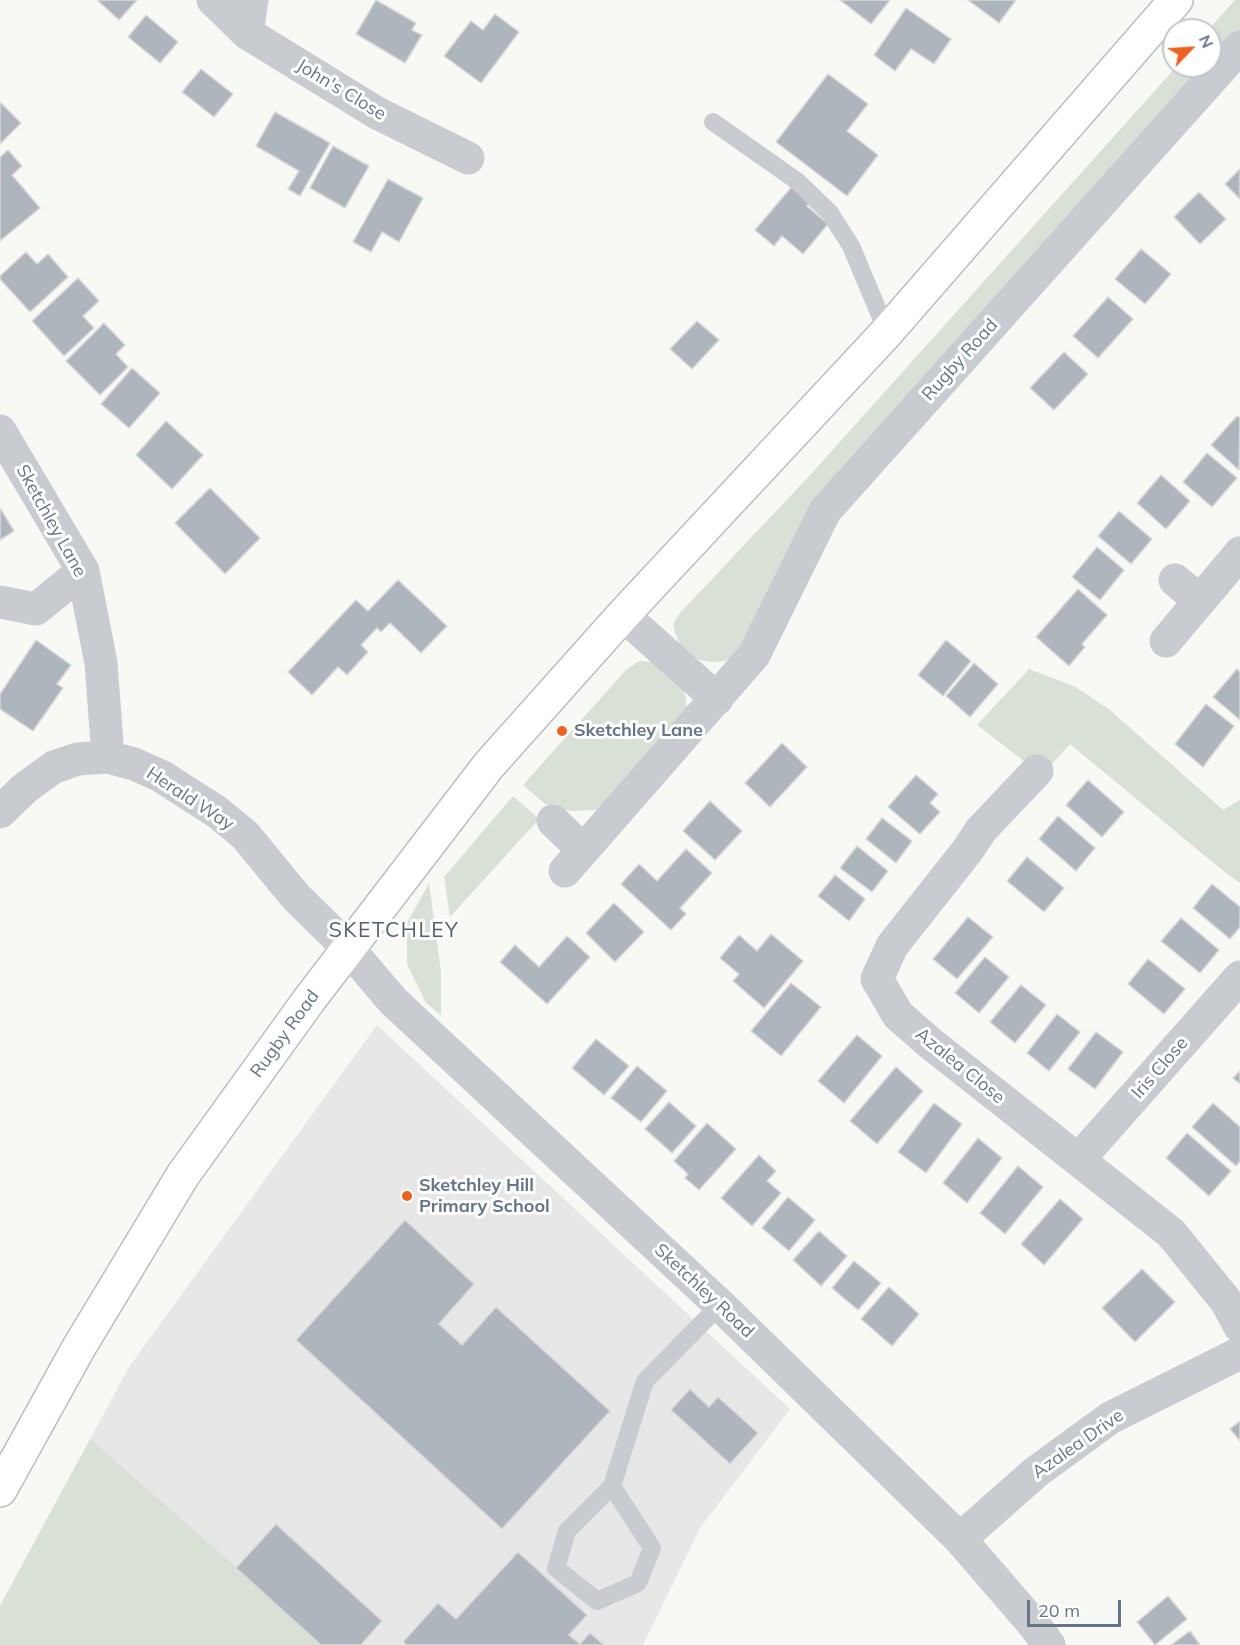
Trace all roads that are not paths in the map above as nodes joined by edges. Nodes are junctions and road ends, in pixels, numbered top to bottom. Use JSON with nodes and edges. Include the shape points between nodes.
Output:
{"nodes":[{"id":1,"x":213,"y":0,"type":"edge"},
{"id":2,"x":252,"y":0,"type":"edge"},
{"id":3,"x":1176,"y":0,"type":"edge"},
{"id":4,"x":247,"y":33,"type":"junction"},
{"id":5,"x":1240,"y":47,"type":"edge"},
{"id":6,"x":713,"y":122,"type":"dead end"},
{"id":7,"x":468,"y":158,"type":"dead end"},
{"id":8,"x":887,"y":332,"type":"junction"},
{"id":9,"x":0,"y":431,"type":"edge"},
{"id":10,"x":1240,"y":553,"type":"edge"},
{"id":11,"x":82,"y":571,"type":"junction"},
{"id":12,"x":1175,"y":580,"type":"dead end"},
{"id":13,"x":1200,"y":601,"type":"junction"},
{"id":14,"x":0,"y":602,"type":"edge"},
{"id":15,"x":623,"y":615,"type":"junction"},
{"id":16,"x":1166,"y":641,"type":"dead end"},
{"id":17,"x":717,"y":699,"type":"junction"},
{"id":18,"x":108,"y":758,"type":"junction"},
{"id":19,"x":1037,"y":771,"type":"dead end"},
{"id":20,"x":0,"y":813,"type":"edge"},
{"id":21,"x":553,"y":821,"type":"dead end"},
{"id":22,"x":348,"y":948,"type":"junction"},
{"id":23,"x":1240,"y":977,"type":"edge"},
{"id":24,"x":1079,"y":1159,"type":"junction"},
{"id":25,"x":720,"y":1305,"type":"junction"},
{"id":26,"x":1240,"y":1327,"type":"edge"},
{"id":27,"x":1240,"y":1353,"type":"edge"},
{"id":28,"x":612,"y":1486,"type":"junction"},
{"id":29,"x":0,"y":1490,"type":"edge"},
{"id":30,"x":960,"y":1539,"type":"junction"},
{"id":31,"x":1049,"y":1645,"type":"edge"}],
"edges":[{"from":1,"to":4,"type":"street","name":"John's Close"},
{"from":2,"to":4,"type":"street"},
{"from":3,"to":8,"type":"main road","name":"Rugby Road"},
{"from":4,"to":7,"type":"street","name":"John's Close","via":[[377,113]]},
{"from":5,"to":17,"type":"street","name":"Rugby Road","via":[[825,511],[753,655]]},
{"from":6,"to":8,"type":"lane","via":[[797,181],[830,213],[851,246]]},
{"from":8,"to":15,"type":"main road","name":"Rugby Road"},
{"from":9,"to":11,"type":"street","name":"Sketchley Lane"},
{"from":10,"to":13,"type":"street"},
{"from":11,"to":14,"type":"street","via":[[36,609]]},
{"from":11,"to":18,"type":"street","name":"Sketchley Lane","via":[[101,663]]},
{"from":12,"to":13,"type":"street"},
{"from":13,"to":16,"type":"street"},
{"from":15,"to":17,"type":"street"},
{"from":15,"to":22,"type":"main road","name":"Rugby Road","via":[[489,765]]},
{"from":17,"to":21,"type":"street","name":"Rugby Road","via":[[574,861]]},
{"from":18,"to":20,"type":"street","name":"Herald Way","via":[[78,759],[54,767]]},
{"from":18,"to":22,"type":"street","name":"Herald Way","via":[[161,776],[216,812],[245,835],[296,897]]},
{"from":19,"to":24,"type":"street","name":"Azalea Close","via":[[981,830],[892,946],[877,979],[898,1015]]},
{"from":22,"to":25,"type":"street","name":"Sketchley Road","via":[[393,1001]]},
{"from":22,"to":29,"type":"main road","name":"Rugby Road","via":[[183,1175],[78,1349]]},
{"from":23,"to":24,"type":"street","name":"Iris Close"},
{"from":24,"to":26,"type":"street","name":"Azalea Close","via":[[1172,1233],[1226,1301]]},
{"from":25,"to":28,"type":"lane","via":[[645,1381]]},
{"from":25,"to":30,"type":"street","name":"Sketchley Road"},
{"from":27,"to":30,"type":"street","name":"Azalea Drive","via":[[1110,1418],[1036,1472]]},
{"from":28,"to":28,"type":"lane","via":[[652,1548],[638,1583],[597,1601],[556,1568],[567,1531]]},
{"from":30,"to":31,"type":"street","name":"Sketchley Road"}]}
